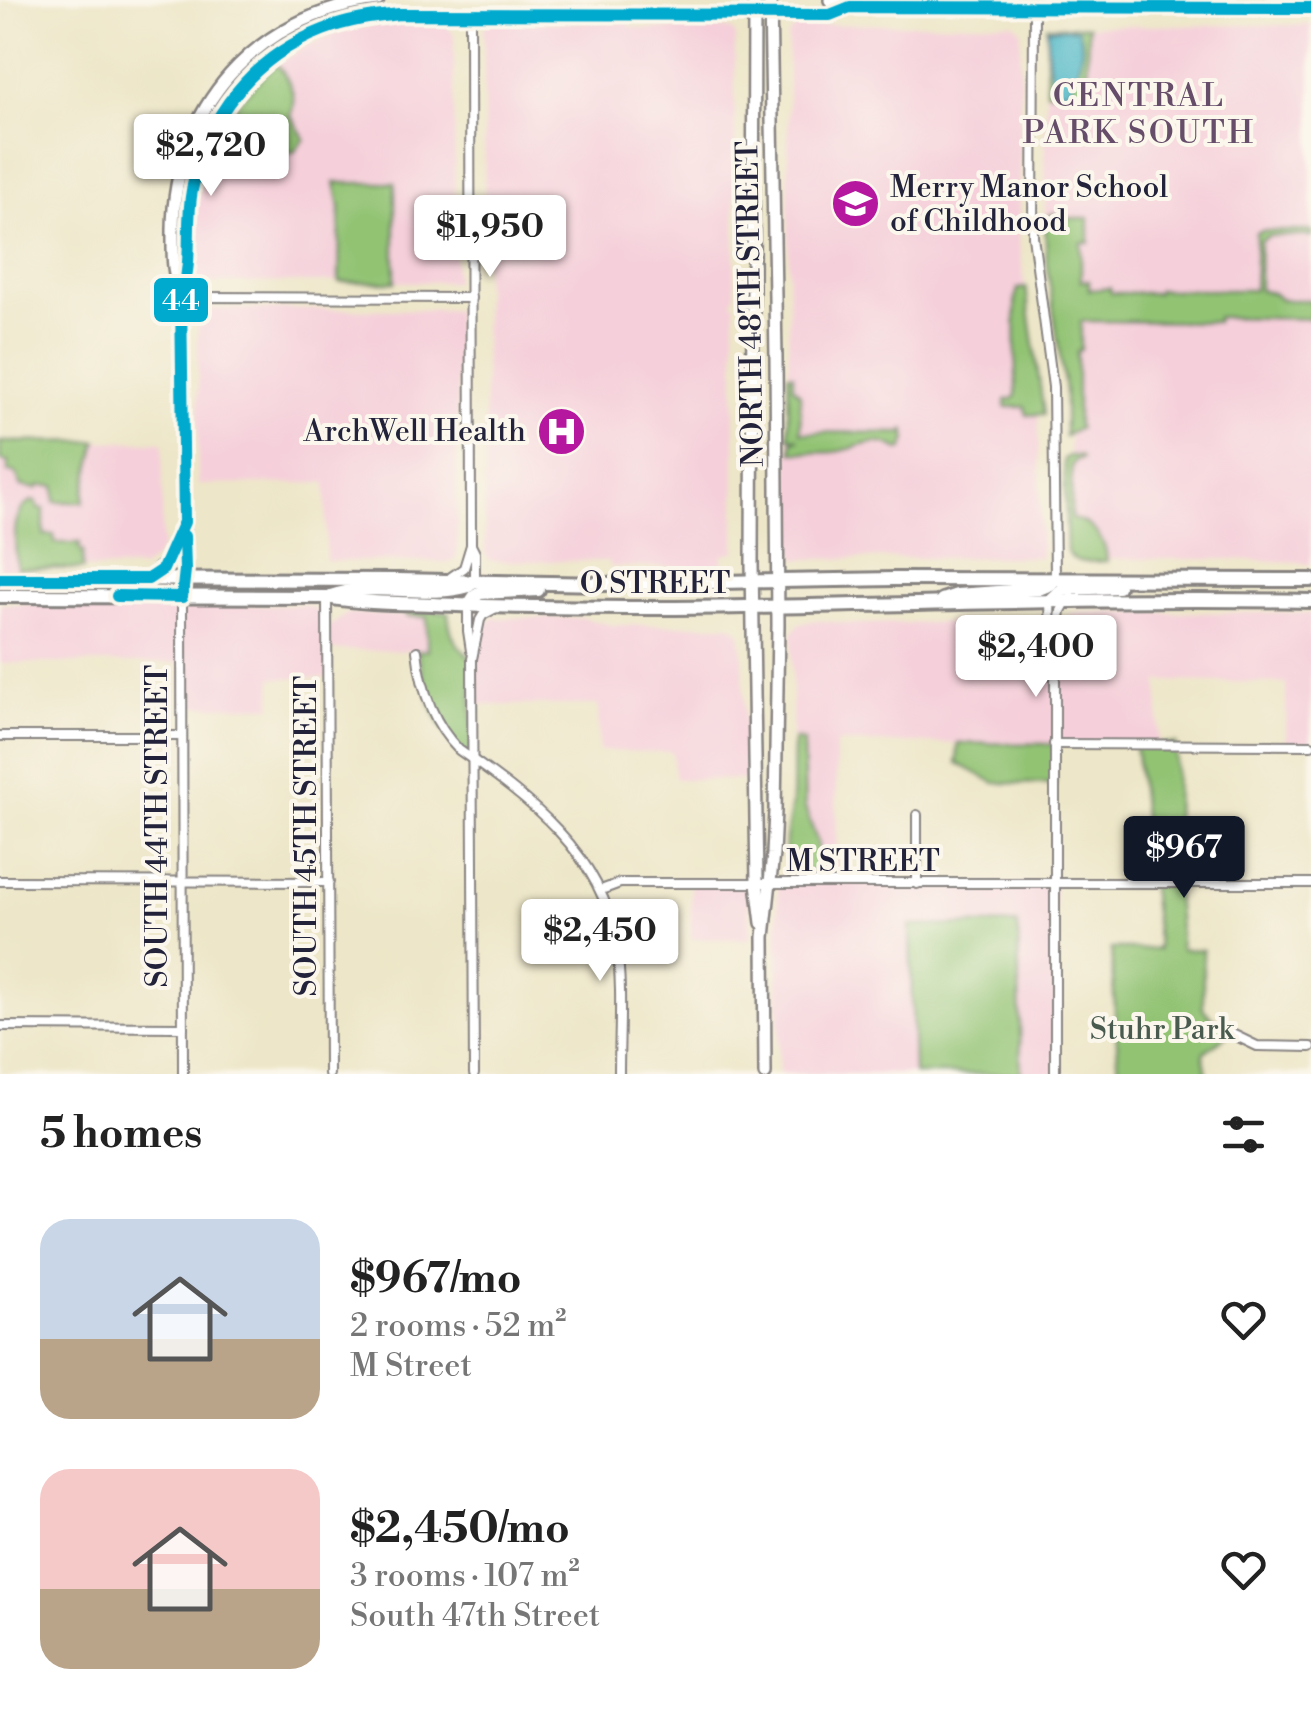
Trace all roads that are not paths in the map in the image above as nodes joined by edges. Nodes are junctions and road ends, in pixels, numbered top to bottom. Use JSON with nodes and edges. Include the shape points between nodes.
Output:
{"nodes":[{"id":1,"x":378,"y":0,"type":"edge"},
{"id":2,"x":471,"y":0,"type":"edge"},
{"id":3,"x":754,"y":0,"type":"edge"},
{"id":4,"x":770,"y":0,"type":"edge"},
{"id":5,"x":830,"y":0,"type":"edge"},
{"id":6,"x":850,"y":7,"type":"junction"},
{"id":7,"x":1034,"y":8,"type":"junction"},
{"id":8,"x":1311,"y":8,"type":"edge"},
{"id":9,"x":470,"y":15,"type":"junction"},
{"id":10,"x":753,"y":15,"type":"junction"},
{"id":11,"x":770,"y":15,"type":"junction"},
{"id":12,"x":181,"y":296,"type":"junction"},
{"id":13,"x":471,"y":298,"type":"junction"},
{"id":14,"x":184,"y":522,"type":"junction"},
{"id":15,"x":471,"y":545,"type":"junction"},
{"id":16,"x":1055,"y":578,"type":"junction"},
{"id":17,"x":0,"y":579,"type":"edge"},
{"id":18,"x":148,"y":579,"type":"junction"},
{"id":19,"x":184,"y":579,"type":"junction"},
{"id":20,"x":1172,"y":579,"type":"junction"},
{"id":21,"x":445,"y":580,"type":"junction"},
{"id":22,"x":777,"y":580,"type":"junction"},
{"id":23,"x":1311,"y":580,"type":"edge"},
{"id":24,"x":752,"y":581,"type":"junction"},
{"id":25,"x":475,"y":582,"type":"junction"},
{"id":26,"x":565,"y":584,"type":"junction"},
{"id":27,"x":0,"y":596,"type":"edge"},
{"id":28,"x":182,"y":596,"type":"junction"},
{"id":29,"x":327,"y":597,"type":"junction"},
{"id":30,"x":1067,"y":600,"type":"junction"},
{"id":31,"x":1050,"y":601,"type":"junction"},
{"id":32,"x":1311,"y":601,"type":"edge"},
{"id":33,"x":930,"y":605,"type":"junction"},
{"id":34,"x":468,"y":606,"type":"junction"},
{"id":35,"x":502,"y":606,"type":"junction"},
{"id":36,"x":753,"y":607,"type":"junction"},
{"id":37,"x":778,"y":607,"type":"junction"},
{"id":38,"x":416,"y":651,"type":"dead end"},
{"id":39,"x":1055,"y":655,"type":"junction"},
{"id":40,"x":472,"y":659,"type":"junction"},
{"id":41,"x":0,"y":736,"type":"edge"},
{"id":42,"x":182,"y":736,"type":"junction"},
{"id":43,"x":1054,"y":744,"type":"junction"},
{"id":44,"x":1311,"y":745,"type":"edge"},
{"id":45,"x":472,"y":760,"type":"junction"},
{"id":46,"x":917,"y":815,"type":"dead end"},
{"id":47,"x":0,"y":881,"type":"edge"},
{"id":48,"x":182,"y":882,"type":"junction"},
{"id":49,"x":328,"y":882,"type":"junction"},
{"id":50,"x":1055,"y":883,"type":"junction"},
{"id":51,"x":1311,"y":883,"type":"edge"},
{"id":52,"x":764,"y":884,"type":"junction"},
{"id":53,"x":917,"y":884,"type":"junction"},
{"id":54,"x":601,"y":890,"type":"junction"},
{"id":55,"x":0,"y":1026,"type":"edge"},
{"id":56,"x":183,"y":1026,"type":"junction"},
{"id":57,"x":1230,"y":1033,"type":"dead end"},
{"id":58,"x":1311,"y":1048,"type":"edge"},
{"id":59,"x":183,"y":1074,"type":"edge"},
{"id":60,"x":329,"y":1074,"type":"edge"},
{"id":61,"x":474,"y":1074,"type":"edge"},
{"id":62,"x":619,"y":1074,"type":"edge"},
{"id":63,"x":764,"y":1074,"type":"edge"},
{"id":64,"x":1056,"y":1074,"type":"edge"}],
"edges":[{"from":1,"to":12,"type":"main road","via":[[294,24],[252,52],[208,104],[175,188],[173,273]]},
{"from":2,"to":9,"type":"main road"},
{"from":3,"to":10,"type":"main road","name":"NORTH 48TH STREET"},
{"from":4,"to":11,"type":"main road","name":"NORTH 48TH STREET"},
{"from":5,"to":6,"type":"main road"},
{"from":6,"to":7,"type":"main road"},
{"from":6,"to":11,"type":"main road","via":[[830,15]]},
{"from":7,"to":8,"type":"main road"},
{"from":7,"to":16,"type":"street","via":[[1033,236],[1053,387]]},
{"from":9,"to":10,"type":"main road"},
{"from":9,"to":12,"type":"main road","via":[[359,18],[322,28],[262,64],[217,118],[198,164]]},
{"from":9,"to":13,"type":"street"},
{"from":10,"to":11,"type":"main road"},
{"from":10,"to":24,"type":"main road","name":"NORTH 48TH STREET"},
{"from":11,"to":22,"type":"main road","name":"NORTH 48TH STREET"},
{"from":12,"to":13,"type":"street"},
{"from":12,"to":14,"type":"main road","name":"SOUTH 44TH STREET"},
{"from":13,"to":15,"type":"street"},
{"from":14,"to":18,"type":"main road","via":[[163,569]]},
{"from":14,"to":19,"type":"main road","name":"SOUTH 44TH STREET"},
{"from":15,"to":21,"type":"street","via":[[464,568]]},
{"from":15,"to":25,"type":"street"},
{"from":16,"to":20,"type":"main road","name":"O STREET"},
{"from":16,"to":22,"type":"main road","name":"O STREET"},
{"from":16,"to":33,"type":"main road","via":[[1039,590],[957,595]]},
{"from":17,"to":18,"type":"main road","name":"O STREET"},
{"from":18,"to":19,"type":"main road","name":"O STREET"},
{"from":19,"to":21,"type":"main road","name":"O STREET"},
{"from":19,"to":28,"type":"main road","name":"SOUTH 44TH STREET"},
{"from":20,"to":23,"type":"main road","name":"O STREET"},
{"from":20,"to":31,"type":"main road","via":[[1070,588]]},
{"from":21,"to":25,"type":"main road","name":"O STREET"},
{"from":22,"to":24,"type":"main road","name":"O STREET"},
{"from":22,"to":37,"type":"main road","name":"NORTH 48TH STREET"},
{"from":24,"to":26,"type":"main road","name":"O STREET"},
{"from":24,"to":36,"type":"main road","name":"NORTH 48TH STREET"},
{"from":25,"to":26,"type":"main road","name":"O STREET"},
{"from":25,"to":29,"type":"main road","via":[[454,590],[348,590]]},
{"from":26,"to":34,"type":"main road","via":[[480,593]]},
{"from":27,"to":28,"type":"main road","name":"O STREET"},
{"from":28,"to":29,"type":"main road","name":"O STREET"},
{"from":28,"to":42,"type":"street","name":"SOUTH 44TH STREET"},
{"from":29,"to":34,"type":"main road","name":"O STREET"},
{"from":29,"to":49,"type":"street","name":"SOUTH 45TH STREET"},
{"from":30,"to":31,"type":"main road","name":"O STREET"},
{"from":30,"to":32,"type":"main road","name":"O STREET"},
{"from":30,"to":39,"type":"street"},
{"from":31,"to":33,"type":"main road","name":"O STREET"},
{"from":31,"to":39,"type":"street"},
{"from":33,"to":37,"type":"main road","name":"O STREET"},
{"from":34,"to":35,"type":"main road","name":"O STREET"},
{"from":34,"to":40,"type":"street"},
{"from":35,"to":36,"type":"main road","name":"O STREET"},
{"from":35,"to":40,"type":"street","via":[[480,620]]},
{"from":36,"to":37,"type":"main road","name":"O STREET"},
{"from":36,"to":52,"type":"main road","name":"NORTH 48TH STREET"},
{"from":37,"to":52,"type":"main road","name":"NORTH 48TH STREET","via":[[776,794]]},
{"from":38,"to":45,"type":"street","via":[[432,710]]},
{"from":39,"to":43,"type":"street"},
{"from":40,"to":45,"type":"street"},
{"from":41,"to":42,"type":"street"},
{"from":42,"to":48,"type":"street","name":"SOUTH 44TH STREET"},
{"from":43,"to":44,"type":"street"},
{"from":43,"to":50,"type":"street"},
{"from":45,"to":54,"type":"street","via":[[554,825]]},
{"from":45,"to":61,"type":"street"},
{"from":46,"to":53,"type":"street"},
{"from":47,"to":48,"type":"street"},
{"from":48,"to":49,"type":"street"},
{"from":48,"to":56,"type":"street","name":"SOUTH 44TH STREET"},
{"from":49,"to":60,"type":"street","name":"SOUTH 45TH STREET"},
{"from":50,"to":51,"type":"street","name":"M STREET"},
{"from":50,"to":53,"type":"street","name":"M STREET"},
{"from":50,"to":64,"type":"street"},
{"from":52,"to":53,"type":"street","name":"M STREET"},
{"from":52,"to":54,"type":"street","name":"M STREET","via":[[620,884]]},
{"from":52,"to":63,"type":"main road"},
{"from":54,"to":62,"type":"street","via":[[616,946]]},
{"from":55,"to":56,"type":"street"},
{"from":56,"to":59,"type":"street","name":"SOUTH 44TH STREET"},
{"from":57,"to":58,"type":"street","via":[[1257,1046]]}]}
